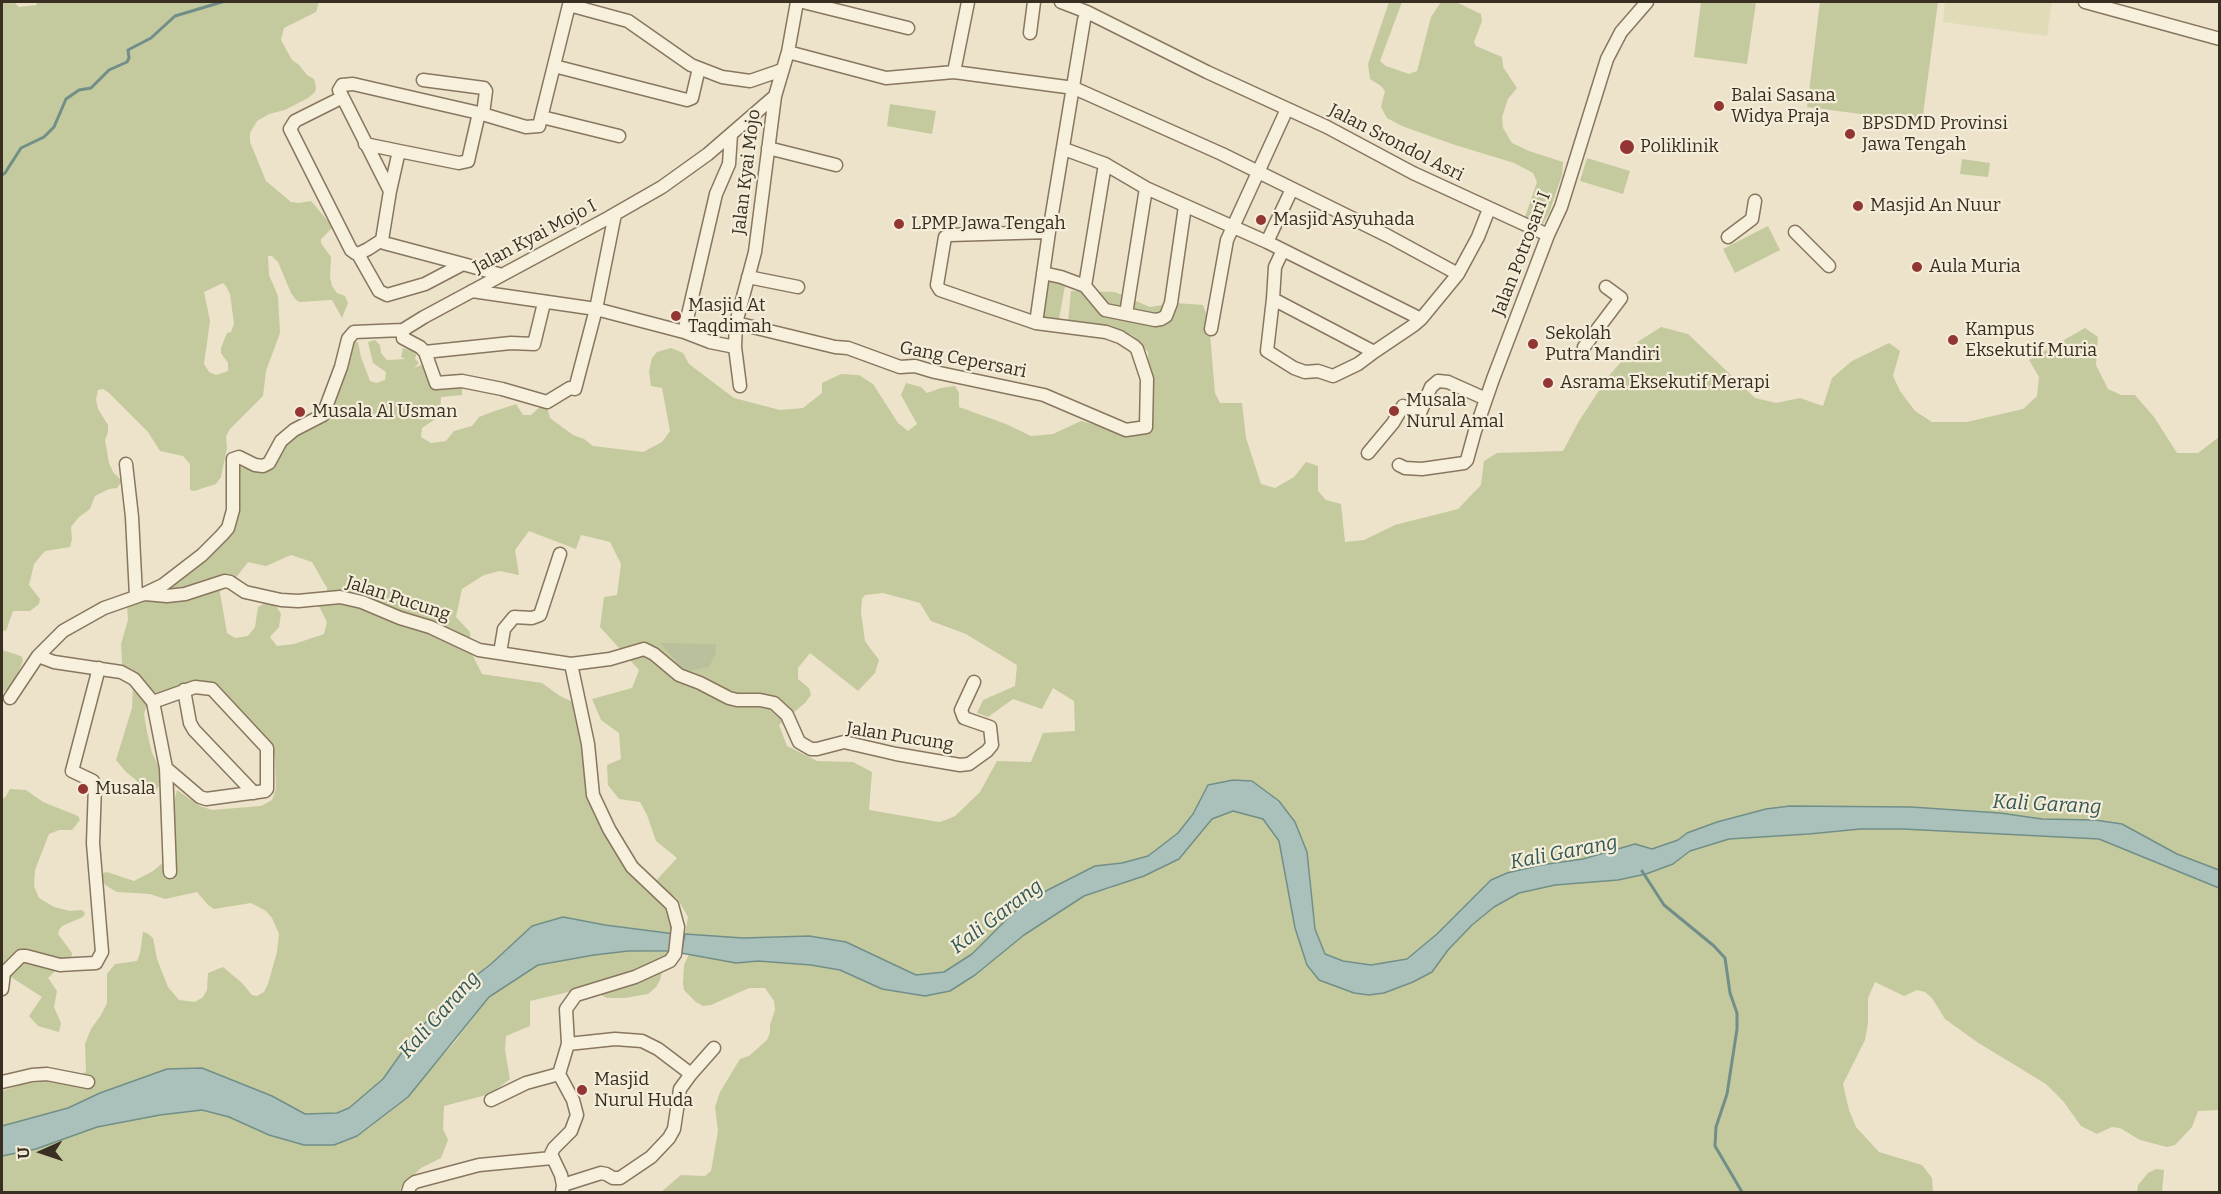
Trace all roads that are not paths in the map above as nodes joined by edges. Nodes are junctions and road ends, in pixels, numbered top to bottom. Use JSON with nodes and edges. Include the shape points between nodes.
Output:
{"nodes":[{"id":1,"x":797,"y":2,"type":"edge"},
{"id":2,"x":803,"y":2,"type":"edge"},
{"id":3,"x":968,"y":2,"type":"edge"},
{"id":4,"x":1034,"y":2,"type":"edge"},
{"id":5,"x":1061,"y":2,"type":"edge"},
{"id":6,"x":1647,"y":2,"type":"edge"},
{"id":7,"x":2085,"y":2,"type":"edge"},
{"id":8,"x":569,"y":3,"type":"edge"},
{"id":9,"x":1088,"y":12,"type":"junction"},
{"id":10,"x":908,"y":28,"type":"dead end"},
{"id":11,"x":1030,"y":33,"type":"dead end"},
{"id":12,"x":2220,"y":39,"type":"edge"},
{"id":13,"x":788,"y":52,"type":"junction"},
{"id":14,"x":554,"y":66,"type":"junction"},
{"id":15,"x":699,"y":68,"type":"junction"},
{"id":16,"x":782,"y":70,"type":"junction"},
{"id":17,"x":954,"y":72,"type":"junction"},
{"id":18,"x":423,"y":80,"type":"dead end"},
{"id":19,"x":1074,"y":88,"type":"junction"},
{"id":20,"x":775,"y":96,"type":"junction"},
{"id":21,"x":341,"y":98,"type":"junction"},
{"id":22,"x":1287,"y":109,"type":"junction"},
{"id":23,"x":481,"y":114,"type":"junction"},
{"id":24,"x":542,"y":117,"type":"junction"},
{"id":25,"x":731,"y":134,"type":"junction"},
{"id":26,"x":619,"y":136,"type":"dead end"},
{"id":27,"x":365,"y":144,"type":"junction"},
{"id":28,"x":768,"y":148,"type":"junction"},
{"id":29,"x":1064,"y":149,"type":"junction"},
{"id":30,"x":399,"y":151,"type":"junction"},
{"id":31,"x":836,"y":165,"type":"dead end"},
{"id":32,"x":1106,"y":165,"type":"junction"},
{"id":33,"x":1257,"y":172,"type":"junction"},
{"id":34,"x":1146,"y":188,"type":"junction"},
{"id":35,"x":1292,"y":189,"type":"junction"},
{"id":36,"x":390,"y":191,"type":"junction"},
{"id":37,"x":1755,"y":201,"type":"dead end"},
{"id":38,"x":1185,"y":206,"type":"junction"},
{"id":39,"x":1489,"y":209,"type":"junction"},
{"id":40,"x":615,"y":214,"type":"junction"},
{"id":41,"x":1233,"y":226,"type":"junction"},
{"id":42,"x":1049,"y":232,"type":"junction"},
{"id":43,"x":1795,"y":232,"type":"dead end"},
{"id":44,"x":1548,"y":235,"type":"junction"},
{"id":45,"x":1728,"y":237,"type":"dead end"},
{"id":46,"x":382,"y":240,"type":"junction"},
{"id":47,"x":1268,"y":242,"type":"junction"},
{"id":48,"x":1283,"y":250,"type":"junction"},
{"id":49,"x":358,"y":254,"type":"junction"},
{"id":50,"x":463,"y":264,"type":"junction"},
{"id":51,"x":1828,"y":266,"type":"dead end"},
{"id":52,"x":1043,"y":273,"type":"junction"},
{"id":53,"x":1458,"y":274,"type":"junction"},
{"id":54,"x":502,"y":275,"type":"junction"},
{"id":55,"x":748,"y":277,"type":"junction"},
{"id":56,"x":1085,"y":286,"type":"junction"},
{"id":57,"x":798,"y":287,"type":"dead end"},
{"id":58,"x":1606,"y":287,"type":"dead end"},
{"id":59,"x":472,"y":291,"type":"junction"},
{"id":60,"x":1273,"y":299,"type":"junction"},
{"id":61,"x":544,"y":303,"type":"junction"},
{"id":62,"x":596,"y":309,"type":"junction"},
{"id":63,"x":1126,"y":314,"type":"junction"},
{"id":64,"x":1421,"y":319,"type":"junction"},
{"id":65,"x":736,"y":323,"type":"junction"},
{"id":66,"x":1036,"y":323,"type":"junction"},
{"id":67,"x":1211,"y":329,"type":"dead end"},
{"id":68,"x":403,"y":330,"type":"junction"},
{"id":69,"x":684,"y":332,"type":"junction"},
{"id":70,"x":735,"y":347,"type":"junction"},
{"id":71,"x":1584,"y":347,"type":"dead end"},
{"id":72,"x":425,"y":352,"type":"junction"},
{"id":73,"x":1374,"y":352,"type":"junction"},
{"id":74,"x":740,"y":386,"type":"dead end"},
{"id":75,"x":1486,"y":399,"type":"junction"},
{"id":76,"x":1368,"y":453,"type":"dead end"},
{"id":77,"x":126,"y":464,"type":"dead end"},
{"id":78,"x":1399,"y":465,"type":"dead end"},
{"id":79,"x":560,"y":554,"type":"dead end"},
{"id":80,"x":140,"y":595,"type":"junction"},
{"id":81,"x":500,"y":653,"type":"junction"},
{"id":82,"x":38,"y":656,"type":"junction"},
{"id":83,"x":572,"y":664,"type":"junction"},
{"id":84,"x":99,"y":668,"type":"junction"},
{"id":85,"x":974,"y":682,"type":"dead end"},
{"id":86,"x":184,"y":690,"type":"junction"},
{"id":87,"x":10,"y":698,"type":"dead end"},
{"id":88,"x":153,"y":702,"type":"junction"},
{"id":89,"x":166,"y":768,"type":"junction"},
{"id":90,"x":254,"y":793,"type":"junction"},
{"id":91,"x":170,"y":872,"type":"dead end"},
{"id":92,"x":2,"y":989,"type":"edge"},
{"id":93,"x":568,"y":1044,"type":"junction"},
{"id":94,"x":714,"y":1048,"type":"dead end"},
{"id":95,"x":559,"y":1074,"type":"junction"},
{"id":96,"x":691,"y":1074,"type":"junction"},
{"id":97,"x":2,"y":1082,"type":"edge"},
{"id":98,"x":88,"y":1082,"type":"dead end"},
{"id":99,"x":491,"y":1100,"type":"dead end"},
{"id":100,"x":552,"y":1158,"type":"junction"},
{"id":101,"x":562,"y":1189,"type":"edge"},
{"id":102,"x":408,"y":1192,"type":"edge"}],
"edges":[{"from":1,"to":13,"type":"street","name":"Jalan Kyai Mojo"},
{"from":2,"to":10,"type":"street"},
{"from":3,"to":17,"type":"street"},
{"from":4,"to":11,"type":"street"},
{"from":5,"to":9,"type":"street","name":"Jalan Srondol Asri"},
{"from":6,"to":44,"type":"street","name":"Jalan Potrosari I","via":[[1621,32],[1606,59],[1561,207]]},
{"from":7,"to":12,"type":"street"},
{"from":8,"to":14,"type":"street"},
{"from":8,"to":15,"type":"street","via":[[628,21]]},
{"from":9,"to":19,"type":"street"},
{"from":9,"to":22,"type":"street","name":"Jalan Srondol Asri"},
{"from":13,"to":16,"type":"street","name":"Jalan Kyai Mojo"},
{"from":13,"to":17,"type":"street","via":[[886,78]]},
{"from":14,"to":15,"type":"street","via":[[687,100],[692,98]]},
{"from":14,"to":24,"type":"street"},
{"from":15,"to":16,"type":"street","via":[[746,81]]},
{"from":16,"to":20,"type":"street","name":"Jalan Kyai Mojo"},
{"from":17,"to":19,"type":"street"},
{"from":18,"to":23,"type":"street","via":[[484,88]]},
{"from":19,"to":29,"type":"street"},
{"from":19,"to":33,"type":"street"},
{"from":20,"to":25,"type":"street","name":"Jalan Kyai Mojo I"},
{"from":20,"to":28,"type":"street","name":"Jalan Kyai Mojo"},
{"from":21,"to":23,"type":"street","via":[[338,92],[342,85],[353,84]]},
{"from":21,"to":27,"type":"street"},
{"from":21,"to":49,"type":"street","via":[[295,121],[290,129],[351,250]]},
{"from":22,"to":33,"type":"street"},
{"from":22,"to":39,"type":"street","name":"Jalan Srondol Asri"},
{"from":23,"to":24,"type":"street","via":[[530,127],[538,126]]},
{"from":23,"to":30,"type":"street","via":[[466,163]]},
{"from":24,"to":26,"type":"street"},
{"from":25,"to":40,"type":"street","name":"Jalan Kyai Mojo I","via":[[662,187]]},
{"from":25,"to":69,"type":"street","via":[[729,164],[716,194]]},
{"from":27,"to":30,"type":"street"},
{"from":27,"to":36,"type":"street"},
{"from":28,"to":31,"type":"street"},
{"from":28,"to":55,"type":"street","name":"Jalan Kyai Mojo","via":[[755,252]]},
{"from":29,"to":32,"type":"street"},
{"from":29,"to":42,"type":"street"},
{"from":30,"to":36,"type":"street"},
{"from":32,"to":34,"type":"street"},
{"from":32,"to":56,"type":"street"},
{"from":33,"to":35,"type":"street"},
{"from":33,"to":41,"type":"street"},
{"from":34,"to":38,"type":"street"},
{"from":34,"to":63,"type":"street"},
{"from":35,"to":47,"type":"street"},
{"from":35,"to":53,"type":"street"},
{"from":36,"to":46,"type":"street"},
{"from":37,"to":45,"type":"street","via":[[1752,219]]},
{"from":38,"to":41,"type":"street"},
{"from":38,"to":63,"type":"street","via":[[1166,316],[1155,320]]},
{"from":39,"to":44,"type":"street","name":"Jalan Srondol Asri"},
{"from":39,"to":53,"type":"street"},
{"from":40,"to":54,"type":"street","name":"Jalan Kyai Mojo I"},
{"from":40,"to":62,"type":"street","name":"Jalan Kyai Mojo I"},
{"from":41,"to":47,"type":"street"},
{"from":41,"to":67,"type":"street","via":[[1223,258]]},
{"from":42,"to":52,"type":"street"},
{"from":42,"to":66,"type":"street","via":[[949,235],[945,237],[936,281],[940,290]]},
{"from":43,"to":51,"type":"street"},
{"from":44,"to":75,"type":"street","name":"Jalan Potrosari I"},
{"from":46,"to":49,"type":"street"},
{"from":46,"to":50,"type":"street"},
{"from":47,"to":48,"type":"street"},
{"from":48,"to":60,"type":"street","via":[[1273,278]]},
{"from":48,"to":64,"type":"street"},
{"from":49,"to":50,"type":"street","via":[[379,291],[387,295],[425,284]]},
{"from":50,"to":54,"type":"street"},
{"from":52,"to":56,"type":"street"},
{"from":52,"to":66,"type":"street"},
{"from":53,"to":64,"type":"street"},
{"from":54,"to":59,"type":"street","name":"Jalan Kyai Mojo I"},
{"from":55,"to":57,"type":"street"},
{"from":55,"to":65,"type":"street","name":"Jalan Kyai Mojo"},
{"from":56,"to":63,"type":"street","via":[[1105,310]]},
{"from":58,"to":71,"type":"street","via":[[1621,298]]},
{"from":59,"to":61,"type":"street","name":"Jalan Kyai Mojo I"},
{"from":59,"to":68,"type":"street","name":"Jalan Kyai Mojo I"},
{"from":60,"to":73,"type":"street"},
{"from":60,"to":73,"type":"street","via":[[1267,351],[1294,368],[1333,376]]},
{"from":61,"to":62,"type":"street","name":"Jalan Kyai Mojo I"},
{"from":61,"to":72,"type":"street","via":[[534,344]]},
{"from":62,"to":69,"type":"street","name":"Jalan Kyai Mojo I"},
{"from":62,"to":72,"type":"street","name":"Jalan Kyai Mojo I","via":[[575,388],[547,402],[462,381],[436,383]]},
{"from":64,"to":73,"type":"street"},
{"from":65,"to":66,"type":"street","name":"Gang Cepersari","via":[[848,348],[900,368],[915,366],[1044,395],[1126,430],[1146,427],[1147,379],[1135,347],[1106,332]]},
{"from":65,"to":70,"type":"street","name":"Jalan Kyai Mojo"},
{"from":68,"to":72,"type":"street","via":[[402,338]]},
{"from":68,"to":80,"type":"street","name":"Jalan Kyai Mojo I","via":[[354,332],[348,339],[323,415],[294,429],[263,466],[239,457],[233,459],[233,510],[228,528],[202,555],[163,585]]},
{"from":69,"to":70,"type":"street","name":"Jalan Kyai Mojo I"},
{"from":70,"to":74,"type":"street","name":"Jalan Kyai Mojo"},
{"from":75,"to":76,"type":"street","via":[[1438,381],[1431,387],[1420,413],[1403,406]]},
{"from":75,"to":78,"type":"street","name":"Jalan Potrosari I","via":[[1464,463],[1422,469]]},
{"from":77,"to":80,"type":"street"},
{"from":79,"to":81,"type":"street","via":[[540,615],[518,615],[509,622]]},
{"from":80,"to":81,"type":"street","name":"Jalan Pucung","via":[[185,594],[225,581],[245,592],[281,600],[340,597],[430,627],[479,650]]},
{"from":80,"to":82,"type":"street","via":[[104,608],[63,631]]},
{"from":81,"to":83,"type":"street","name":"Jalan Pucung"},
{"from":82,"to":84,"type":"street"},
{"from":82,"to":87,"type":"street"},
{"from":83,"to":85,"type":"street","name":"Jalan Pucung","via":[[644,649],[679,675],[729,698],[774,703],[787,716],[799,742],[807,747],[817,749],[844,742],[960,765],[969,764],[992,745],[990,726],[964,718],[961,710]]},
{"from":83,"to":93,"type":"street","via":[[588,744],[593,795],[632,867],[672,905],[678,927],[675,954],[670,961],[574,997],[566,1010]]},
{"from":84,"to":88,"type":"street","via":[[134,679]]},
{"from":84,"to":92,"type":"street","via":[[72,771],[94,785],[93,843],[102,952],[96,963],[60,965],[21,956],[4,973]]},
{"from":86,"to":88,"type":"street"},
{"from":86,"to":90,"type":"street","via":[[194,730]]},
{"from":86,"to":90,"type":"street","via":[[212,689],[267,748],[267,789]]},
{"from":88,"to":89,"type":"street"},
{"from":89,"to":90,"type":"street","via":[[206,800]]},
{"from":89,"to":91,"type":"street"},
{"from":93,"to":95,"type":"street"},
{"from":93,"to":96,"type":"street","via":[[615,1039],[642,1041]]},
{"from":94,"to":96,"type":"street"},
{"from":95,"to":99,"type":"street","via":[[526,1083]]},
{"from":95,"to":100,"type":"street","via":[[577,1115],[571,1131],[554,1148]]},
{"from":96,"to":101,"type":"street","via":[[680,1089],[674,1129],[651,1157],[620,1178],[601,1173]]},
{"from":97,"to":98,"type":"street","via":[[39,1074]]},
{"from":100,"to":101,"type":"street","via":[[561,1174]]},
{"from":100,"to":102,"type":"street","via":[[479,1165],[415,1182]]}]}
